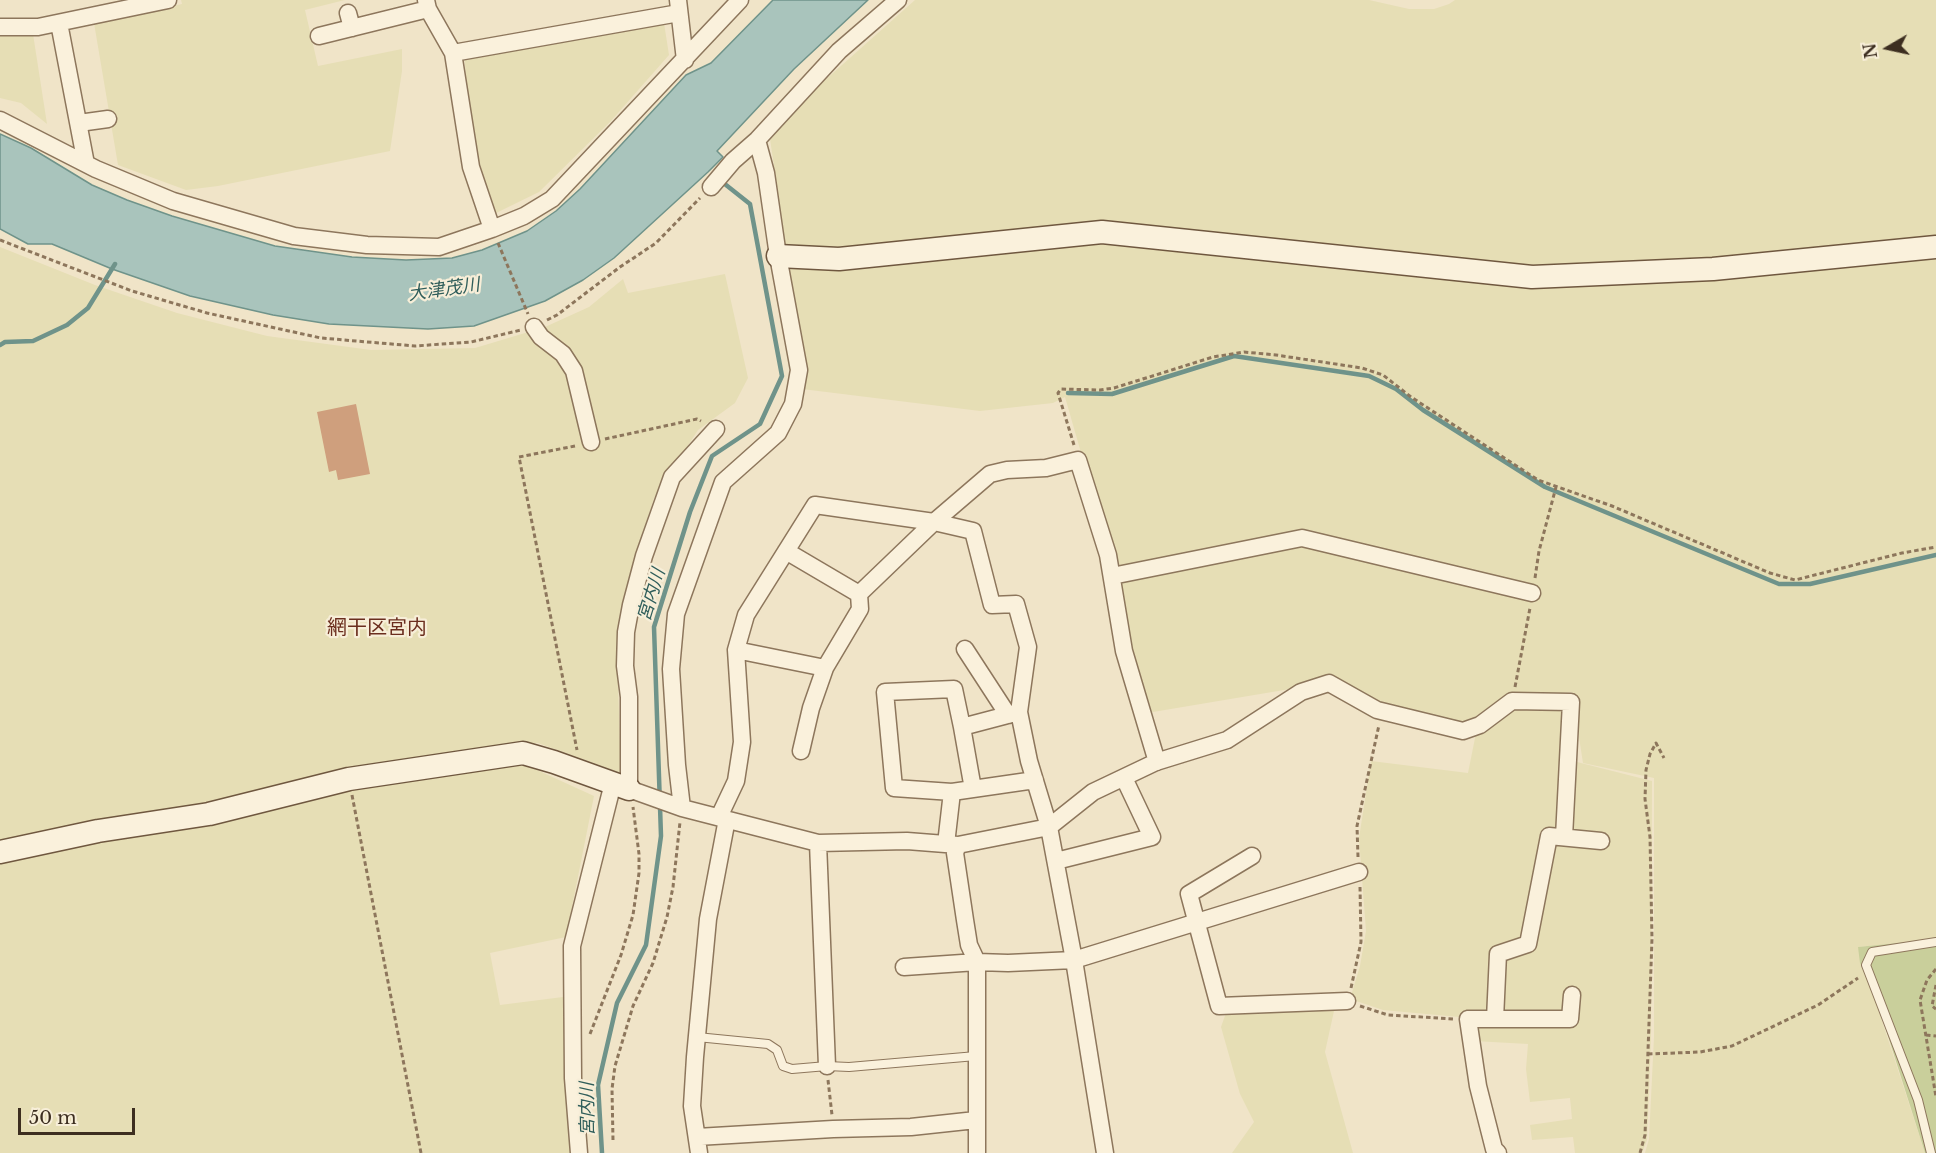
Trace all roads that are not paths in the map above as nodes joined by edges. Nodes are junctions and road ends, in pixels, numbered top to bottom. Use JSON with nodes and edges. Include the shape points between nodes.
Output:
{"nodes":[{"id":1,"x":168,"y":0,"type":"edge"},
{"id":2,"x":740,"y":0,"type":"edge"},
{"id":3,"x":898,"y":0,"type":"edge"},
{"id":4,"x":427,"y":4,"type":"edge"},
{"id":5,"x":678,"y":7,"type":"edge"},
{"id":6,"x":60,"y":23,"type":"junction"},
{"id":7,"x":0,"y":27,"type":"edge"},
{"id":8,"x":320,"y":36,"type":"dead end"},
{"id":9,"x":453,"y":53,"type":"junction"},
{"id":10,"x":685,"y":60,"type":"junction"},
{"id":11,"x":108,"y":119,"type":"dead end"},
{"id":12,"x":0,"y":120,"type":"edge"},
{"id":13,"x":79,"y":123,"type":"junction"},
{"id":14,"x":757,"y":141,"type":"junction"},
{"id":15,"x":86,"y":164,"type":"junction"},
{"id":16,"x":711,"y":187,"type":"road end"},
{"id":17,"x":494,"y":234,"type":"junction"},
{"id":18,"x":1936,"y":247,"type":"edge"},
{"id":19,"x":778,"y":256,"type":"junction"},
{"id":20,"x":532,"y":324,"type":"road end"},
{"id":21,"x":716,"y":429,"type":"road end"},
{"id":22,"x":591,"y":442,"type":"road end"},
{"id":23,"x":934,"y":522,"type":"junction"},
{"id":24,"x":786,"y":551,"type":"junction"},
{"id":25,"x":1112,"y":576,"type":"junction"},
{"id":26,"x":1532,"y":593,"type":"dead end"},
{"id":27,"x":859,"y":594,"type":"junction"},
{"id":28,"x":964,"y":649,"type":"dead end"},
{"id":29,"x":736,"y":650,"type":"junction"},
{"id":30,"x":825,"y":668,"type":"junction"},
{"id":31,"x":1013,"y":714,"type":"junction"},
{"id":32,"x":962,"y":727,"type":"junction"},
{"id":33,"x":801,"y":752,"type":"dead end"},
{"id":34,"x":1157,"y":762,"type":"junction"},
{"id":35,"x":1124,"y":778,"type":"junction"},
{"id":36,"x":1035,"y":780,"type":"junction"},
{"id":37,"x":621,"y":786,"type":"junction"},
{"id":38,"x":973,"y":789,"type":"junction"},
{"id":39,"x":952,"y":792,"type":"junction"},
{"id":40,"x":682,"y":808,"type":"junction"},
{"id":41,"x":723,"y":818,"type":"junction"},
{"id":42,"x":1049,"y":827,"type":"junction"},
{"id":43,"x":1564,"y":837,"type":"junction"},
{"id":44,"x":1601,"y":841,"type":"dead end"},
{"id":45,"x":818,"y":843,"type":"junction"},
{"id":46,"x":952,"y":844,"type":"junction"},
{"id":47,"x":0,"y":852,"type":"edge"},
{"id":48,"x":1252,"y":856,"type":"dead end"},
{"id":49,"x":1056,"y":861,"type":"junction"},
{"id":50,"x":1359,"y":872,"type":"dead end"},
{"id":51,"x":1195,"y":922,"type":"junction"},
{"id":52,"x":1936,"y":942,"type":"edge"},
{"id":53,"x":1074,"y":960,"type":"junction"},
{"id":54,"x":976,"y":962,"type":"junction"},
{"id":55,"x":904,"y":967,"type":"dead end"},
{"id":56,"x":1572,"y":995,"type":"dead end"},
{"id":57,"x":1347,"y":1001,"type":"road end"},
{"id":58,"x":1495,"y":1019,"type":"junction"},
{"id":59,"x":697,"y":1037,"type":"junction"},
{"id":60,"x":976,"y":1056,"type":"junction"},
{"id":61,"x":827,"y":1066,"type":"junction"},
{"id":62,"x":976,"y":1120,"type":"junction"},
{"id":63,"x":698,"y":1145,"type":"edge"},
{"id":64,"x":579,"y":1153,"type":"edge"},
{"id":65,"x":977,"y":1153,"type":"edge"},
{"id":66,"x":1105,"y":1153,"type":"edge"},
{"id":67,"x":1498,"y":1153,"type":"edge"},
{"id":68,"x":1931,"y":1153,"type":"edge"}],
"edges":[{"from":1,"to":6,"type":"street"},
{"from":2,"to":10,"type":"street"},
{"from":3,"to":14,"type":"street","via":[[839,51]]},
{"from":4,"to":8,"type":"street","via":[[350,20]]},
{"from":4,"to":9,"type":"street"},
{"from":5,"to":9,"type":"street"},
{"from":5,"to":10,"type":"street"},
{"from":6,"to":7,"type":"street"},
{"from":6,"to":13,"type":"street"},
{"from":9,"to":17,"type":"street","via":[[471,167]]},
{"from":10,"to":17,"type":"street","via":[[552,199]]},
{"from":11,"to":13,"type":"street"},
{"from":12,"to":15,"type":"street"},
{"from":13,"to":15,"type":"street"},
{"from":14,"to":16,"type":"street"},
{"from":14,"to":19,"type":"street","via":[[766,173]]},
{"from":15,"to":17,"type":"street","via":[[173,201],[294,236],[367,245],[440,247]]},
{"from":18,"to":19,"type":"street","via":[[1713,269],[1532,277],[1102,232],[839,259]]},
{"from":19,"to":40,"type":"street","via":[[799,370],[793,404],[778,433],[723,483],[676,614],[671,669]]},
{"from":20,"to":22,"type":"street","via":[[541,337],[563,354],[574,371]]},
{"from":21,"to":37,"type":"street","via":[[672,477],[644,556],[626,632],[629,697]]},
{"from":23,"to":24,"type":"street","via":[[815,505]]},
{"from":23,"to":25,"type":"street","via":[[990,474],[1078,460]]},
{"from":23,"to":27,"type":"street"},
{"from":23,"to":31,"type":"street","via":[[974,531],[992,605],[1016,604],[1028,647]]},
{"from":24,"to":27,"type":"street"},
{"from":24,"to":29,"type":"street","via":[[746,615]]},
{"from":25,"to":26,"type":"street","via":[[1302,538]]},
{"from":25,"to":34,"type":"street","via":[[1124,651]]},
{"from":27,"to":30,"type":"street","via":[[860,609]]},
{"from":28,"to":31,"type":"street"},
{"from":29,"to":30,"type":"street"},
{"from":29,"to":41,"type":"street","via":[[742,742],[736,781]]},
{"from":30,"to":33,"type":"street"},
{"from":31,"to":32,"type":"street"},
{"from":31,"to":36,"type":"street"},
{"from":32,"to":38,"type":"street"},
{"from":32,"to":39,"type":"street","via":[[954,689],[885,692],[894,788]]},
{"from":34,"to":35,"type":"street"},
{"from":34,"to":43,"type":"street","via":[[1227,740],[1301,692],[1329,682],[1377,710],[1463,731],[1480,726],[1512,701],[1571,702]]},
{"from":35,"to":42,"type":"street","via":[[1093,792]]},
{"from":35,"to":49,"type":"street","via":[[1152,837]]},
{"from":36,"to":38,"type":"street"},
{"from":36,"to":42,"type":"street"},
{"from":37,"to":40,"type":"street"},
{"from":37,"to":47,"type":"street","via":[[523,753],[349,779],[209,814],[98,831]]},
{"from":37,"to":64,"type":"street","via":[[572,946],[573,1078]]},
{"from":38,"to":39,"type":"street"},
{"from":39,"to":46,"type":"street"},
{"from":40,"to":41,"type":"street"},
{"from":41,"to":45,"type":"street"},
{"from":41,"to":59,"type":"street"},
{"from":42,"to":46,"type":"street"},
{"from":42,"to":49,"type":"street"},
{"from":43,"to":44,"type":"street"},
{"from":43,"to":58,"type":"street","via":[[1549,836],[1528,944],[1498,954]]},
{"from":45,"to":46,"type":"street"},
{"from":45,"to":61,"type":"street"},
{"from":46,"to":54,"type":"street","via":[[969,945]]},
{"from":48,"to":51,"type":"street","via":[[1189,894]]},
{"from":49,"to":53,"type":"street"},
{"from":50,"to":51,"type":"street"},
{"from":51,"to":53,"type":"street"},
{"from":51,"to":57,"type":"street","via":[[1219,1006]]},
{"from":52,"to":68,"type":"lane","via":[[1872,952],[1866,965],[1918,1100]]},
{"from":53,"to":54,"type":"street"},
{"from":53,"to":66,"type":"street"},
{"from":54,"to":55,"type":"street"},
{"from":54,"to":60,"type":"street"},
{"from":56,"to":58,"type":"street","via":[[1570,1019]]},
{"from":58,"to":67,"type":"street","via":[[1468,1018],[1478,1086]]},
{"from":59,"to":61,"type":"lane","via":[[768,1044],[777,1050],[783,1066],[792,1069]]},
{"from":59,"to":63,"type":"street","via":[[692,1106]]},
{"from":60,"to":61,"type":"lane"},
{"from":60,"to":62,"type":"street"},
{"from":62,"to":63,"type":"street","via":[[833,1129]]},
{"from":62,"to":65,"type":"street"}]}
